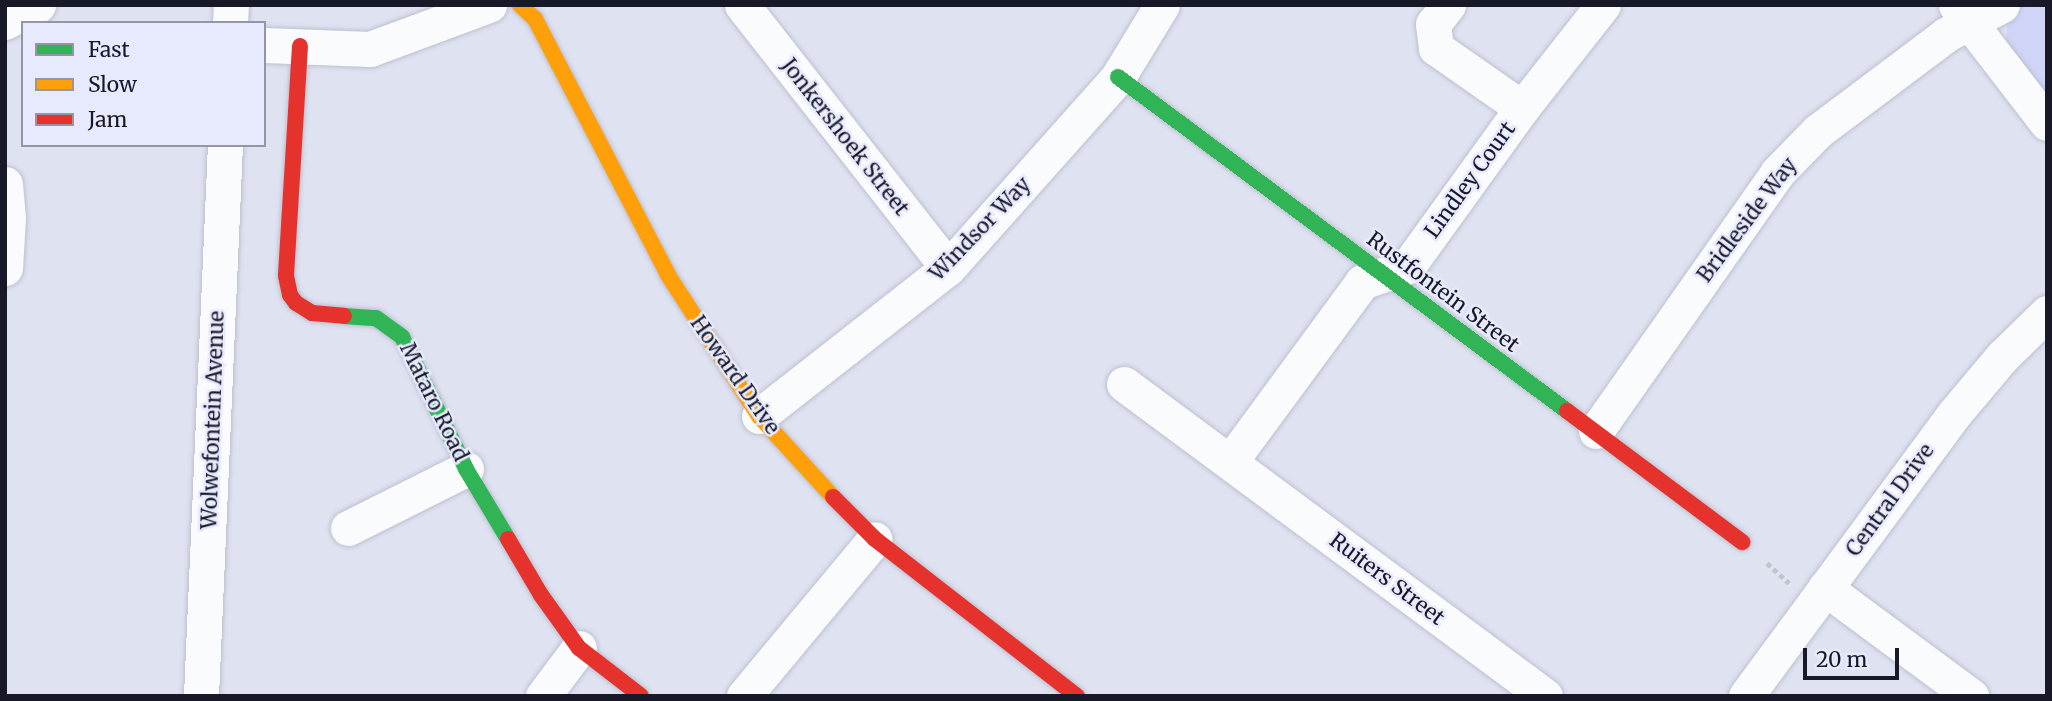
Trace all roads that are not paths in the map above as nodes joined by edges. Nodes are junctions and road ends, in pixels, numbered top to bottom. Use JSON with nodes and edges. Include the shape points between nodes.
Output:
{"nodes":[{"id":1,"x":38,"y":5,"type":"edge"},
{"id":2,"x":489,"y":5,"type":"edge"},
{"id":3,"x":520,"y":5,"type":"edge"},
{"id":4,"x":742,"y":5,"type":"edge"},
{"id":5,"x":1162,"y":5,"type":"edge"},
{"id":6,"x":1448,"y":5,"type":"edge"},
{"id":7,"x":1603,"y":5,"type":"edge"},
{"id":8,"x":2002,"y":5,"type":"edge"},
{"id":9,"x":1963,"y":14,"type":"edge"},
{"id":10,"x":5,"y":22,"type":"edge"},
{"id":11,"x":266,"y":45,"type":"edge"},
{"id":12,"x":300,"y":47,"type":"junction"},
{"id":13,"x":1118,"y":77,"type":"junction"},
{"id":14,"x":1522,"y":108,"type":"junction"},
{"id":15,"x":2047,"y":123,"type":"edge"},
{"id":16,"x":225,"y":147,"type":"edge"},
{"id":17,"x":5,"y":184,"type":"edge"},
{"id":18,"x":5,"y":268,"type":"edge"},
{"id":19,"x":948,"y":268,"type":"junction"},
{"id":20,"x":1384,"y":274,"type":"junction"},
{"id":21,"x":2047,"y":313,"type":"edge"},
{"id":22,"x":1125,"y":384,"type":"dead end"},
{"id":23,"x":759,"y":416,"type":"junction"},
{"id":24,"x":1596,"y":431,"type":"junction"},
{"id":25,"x":1230,"y":462,"type":"junction"},
{"id":26,"x":466,"y":469,"type":"junction"},
{"id":27,"x":348,"y":528,"type":"dead end"},
{"id":28,"x":875,"y":539,"type":"junction"},
{"id":29,"x":1742,"y":542,"type":"dead end"},
{"id":30,"x":1825,"y":588,"type":"junction"},
{"id":31,"x":579,"y":648,"type":"junction"},
{"id":32,"x":201,"y":696,"type":"edge"},
{"id":33,"x":543,"y":696,"type":"edge"},
{"id":34,"x":641,"y":696,"type":"edge"},
{"id":35,"x":744,"y":696,"type":"edge"},
{"id":36,"x":1077,"y":696,"type":"edge"},
{"id":37,"x":1545,"y":696,"type":"edge"},
{"id":38,"x":1746,"y":696,"type":"edge"},
{"id":39,"x":1971,"y":696,"type":"edge"}],
"edges":[{"from":1,"to":10,"type":"street"},
{"from":2,"to":12,"type":"street","via":[[370,49]]},
{"from":3,"to":23,"type":"street","name":"Howard Drive","via":[[535,19],[668,275]]},
{"from":4,"to":19,"type":"street","name":"Jonkershoek Street"},
{"from":5,"to":13,"type":"street","name":"Windsor Way"},
{"from":6,"to":14,"type":"street","name":"Lindley Court","via":[[1433,24],[1437,48]]},
{"from":7,"to":14,"type":"street","name":"Lindley Court"},
{"from":8,"to":9,"type":"street","name":"Bridleside Way"},
{"from":9,"to":15,"type":"street"},
{"from":9,"to":24,"type":"street","name":"Bridleside Way","via":[[1947,34],[1818,131],[1777,173]]},
{"from":11,"to":12,"type":"street"},
{"from":12,"to":26,"type":"street","name":"Mataro Road","via":[[287,286],[296,303],[312,313],[367,317],[395,329]]},
{"from":13,"to":19,"type":"street","name":"Windsor Way"},
{"from":13,"to":20,"type":"street","name":"Rustfontein Street"},
{"from":14,"to":20,"type":"street","name":"Lindley Court","via":[[1408,266]]},
{"from":16,"to":32,"type":"street","name":"Wolwefontein Avenue"},
{"from":17,"to":18,"type":"street"},
{"from":19,"to":23,"type":"street","name":"Windsor Way"},
{"from":20,"to":24,"type":"street","name":"Rustfontein Street"},
{"from":20,"to":25,"type":"street","via":[[1362,282]]},
{"from":21,"to":30,"type":"street","name":"Central Drive","via":[[2002,356],[1954,414]]},
{"from":22,"to":25,"type":"street","name":"Ruiters Street"},
{"from":23,"to":28,"type":"street","name":"Howard Drive"},
{"from":24,"to":29,"type":"street","name":"Rustfontein Street"},
{"from":25,"to":37,"type":"street","name":"Ruiters Street"},
{"from":26,"to":27,"type":"street"},
{"from":26,"to":31,"type":"street","name":"Mataro Road","via":[[541,595]]},
{"from":28,"to":35,"type":"street"},
{"from":28,"to":36,"type":"street","name":"Howard Drive"},
{"from":30,"to":38,"type":"street","name":"Central Drive"},
{"from":30,"to":39,"type":"street"},
{"from":31,"to":33,"type":"street"},
{"from":31,"to":34,"type":"street","name":"Mataro Road"}]}
